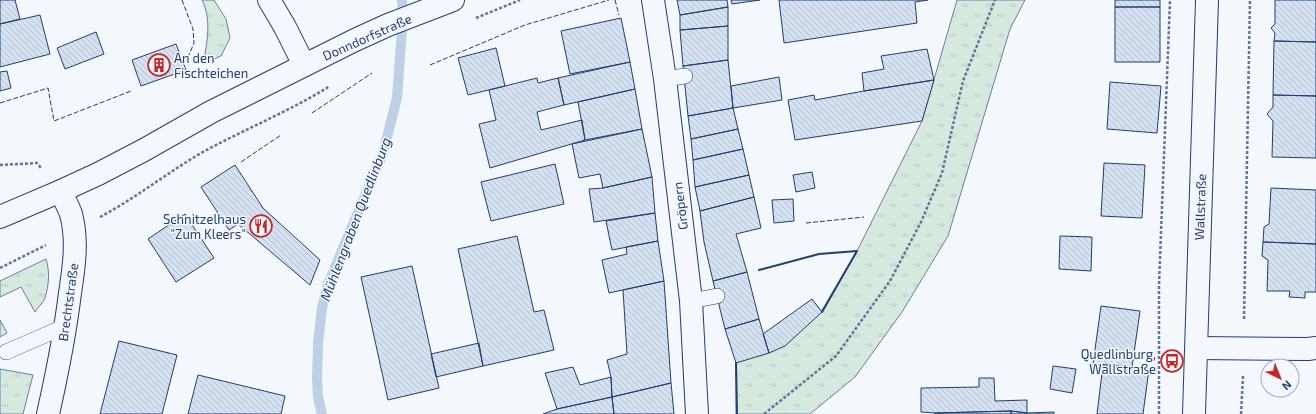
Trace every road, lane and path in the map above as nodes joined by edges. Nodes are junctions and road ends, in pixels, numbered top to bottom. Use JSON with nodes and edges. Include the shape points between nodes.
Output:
{"nodes":[{"id":1,"x":269,"y":0,"type":"edge"},
{"id":2,"x":453,"y":0,"type":"edge"},
{"id":3,"x":653,"y":0,"type":"edge"},
{"id":4,"x":994,"y":0,"type":"edge"},
{"id":5,"x":1170,"y":0,"type":"edge"},
{"id":6,"x":1207,"y":0,"type":"edge"},
{"id":7,"x":1250,"y":0,"type":"edge"},
{"id":8,"x":304,"y":66,"type":"junction"},
{"id":9,"x":308,"y":100,"type":"dead end"},
{"id":10,"x":61,"y":191,"type":"junction"},
{"id":11,"x":0,"y":217,"type":"edge"},
{"id":12,"x":74,"y":231,"type":"junction"},
{"id":13,"x":0,"y":268,"type":"edge"},
{"id":14,"x":717,"y":296,"type":"dead end"},
{"id":15,"x":691,"y":301,"type":"junction"},
{"id":16,"x":66,"y":326,"type":"junction"},
{"id":17,"x":1197,"y":348,"type":"junction"},
{"id":18,"x":1244,"y":348,"type":"junction"},
{"id":19,"x":1316,"y":348,"type":"edge"},
{"id":20,"x":6,"y":352,"type":"dead end"},
{"id":21,"x":48,"y":414,"type":"edge"},
{"id":22,"x":697,"y":414,"type":"edge"},
{"id":23,"x":764,"y":414,"type":"edge"},
{"id":24,"x":1159,"y":414,"type":"edge"},
{"id":25,"x":1194,"y":414,"type":"edge"},
{"id":26,"x":1241,"y":414,"type":"edge"}],
"edges":[{"from":1,"to":8,"type":"main road"},
{"from":2,"to":8,"type":"main road","name":"Donndorfstraße","via":[[388,25]]},
{"from":3,"to":15,"type":"main road","name":"Gröpern","via":[[675,78]]},
{"from":4,"to":23,"type":"path","via":[[963,81],[942,173],[921,222],[890,281],[836,356]]},
{"from":5,"to":24,"type":"path","via":[[1159,285]]},
{"from":6,"to":17,"type":"main road","name":"Wallstraße"},
{"from":7,"to":18,"type":"path"},
{"from":8,"to":10,"type":"main road"},
{"from":9,"to":12,"type":"path","via":[[202,152],[118,208]]},
{"from":10,"to":11,"type":"main road"},
{"from":10,"to":12,"type":"main road","name":"Brechtstraße"},
{"from":12,"to":13,"type":"path"},
{"from":12,"to":16,"type":"main road","name":"Brechtstraße","via":[[74,268]]},
{"from":14,"to":15,"type":"lane"},
{"from":15,"to":22,"type":"main road","name":"Gröpern"},
{"from":16,"to":20,"type":"lane"},
{"from":16,"to":21,"type":"main road","name":"Brechtstraße"},
{"from":17,"to":18,"type":"main road"},
{"from":17,"to":25,"type":"main road","name":"Wallstraße"},
{"from":18,"to":19,"type":"main road"},
{"from":18,"to":26,"type":"path"}]}
